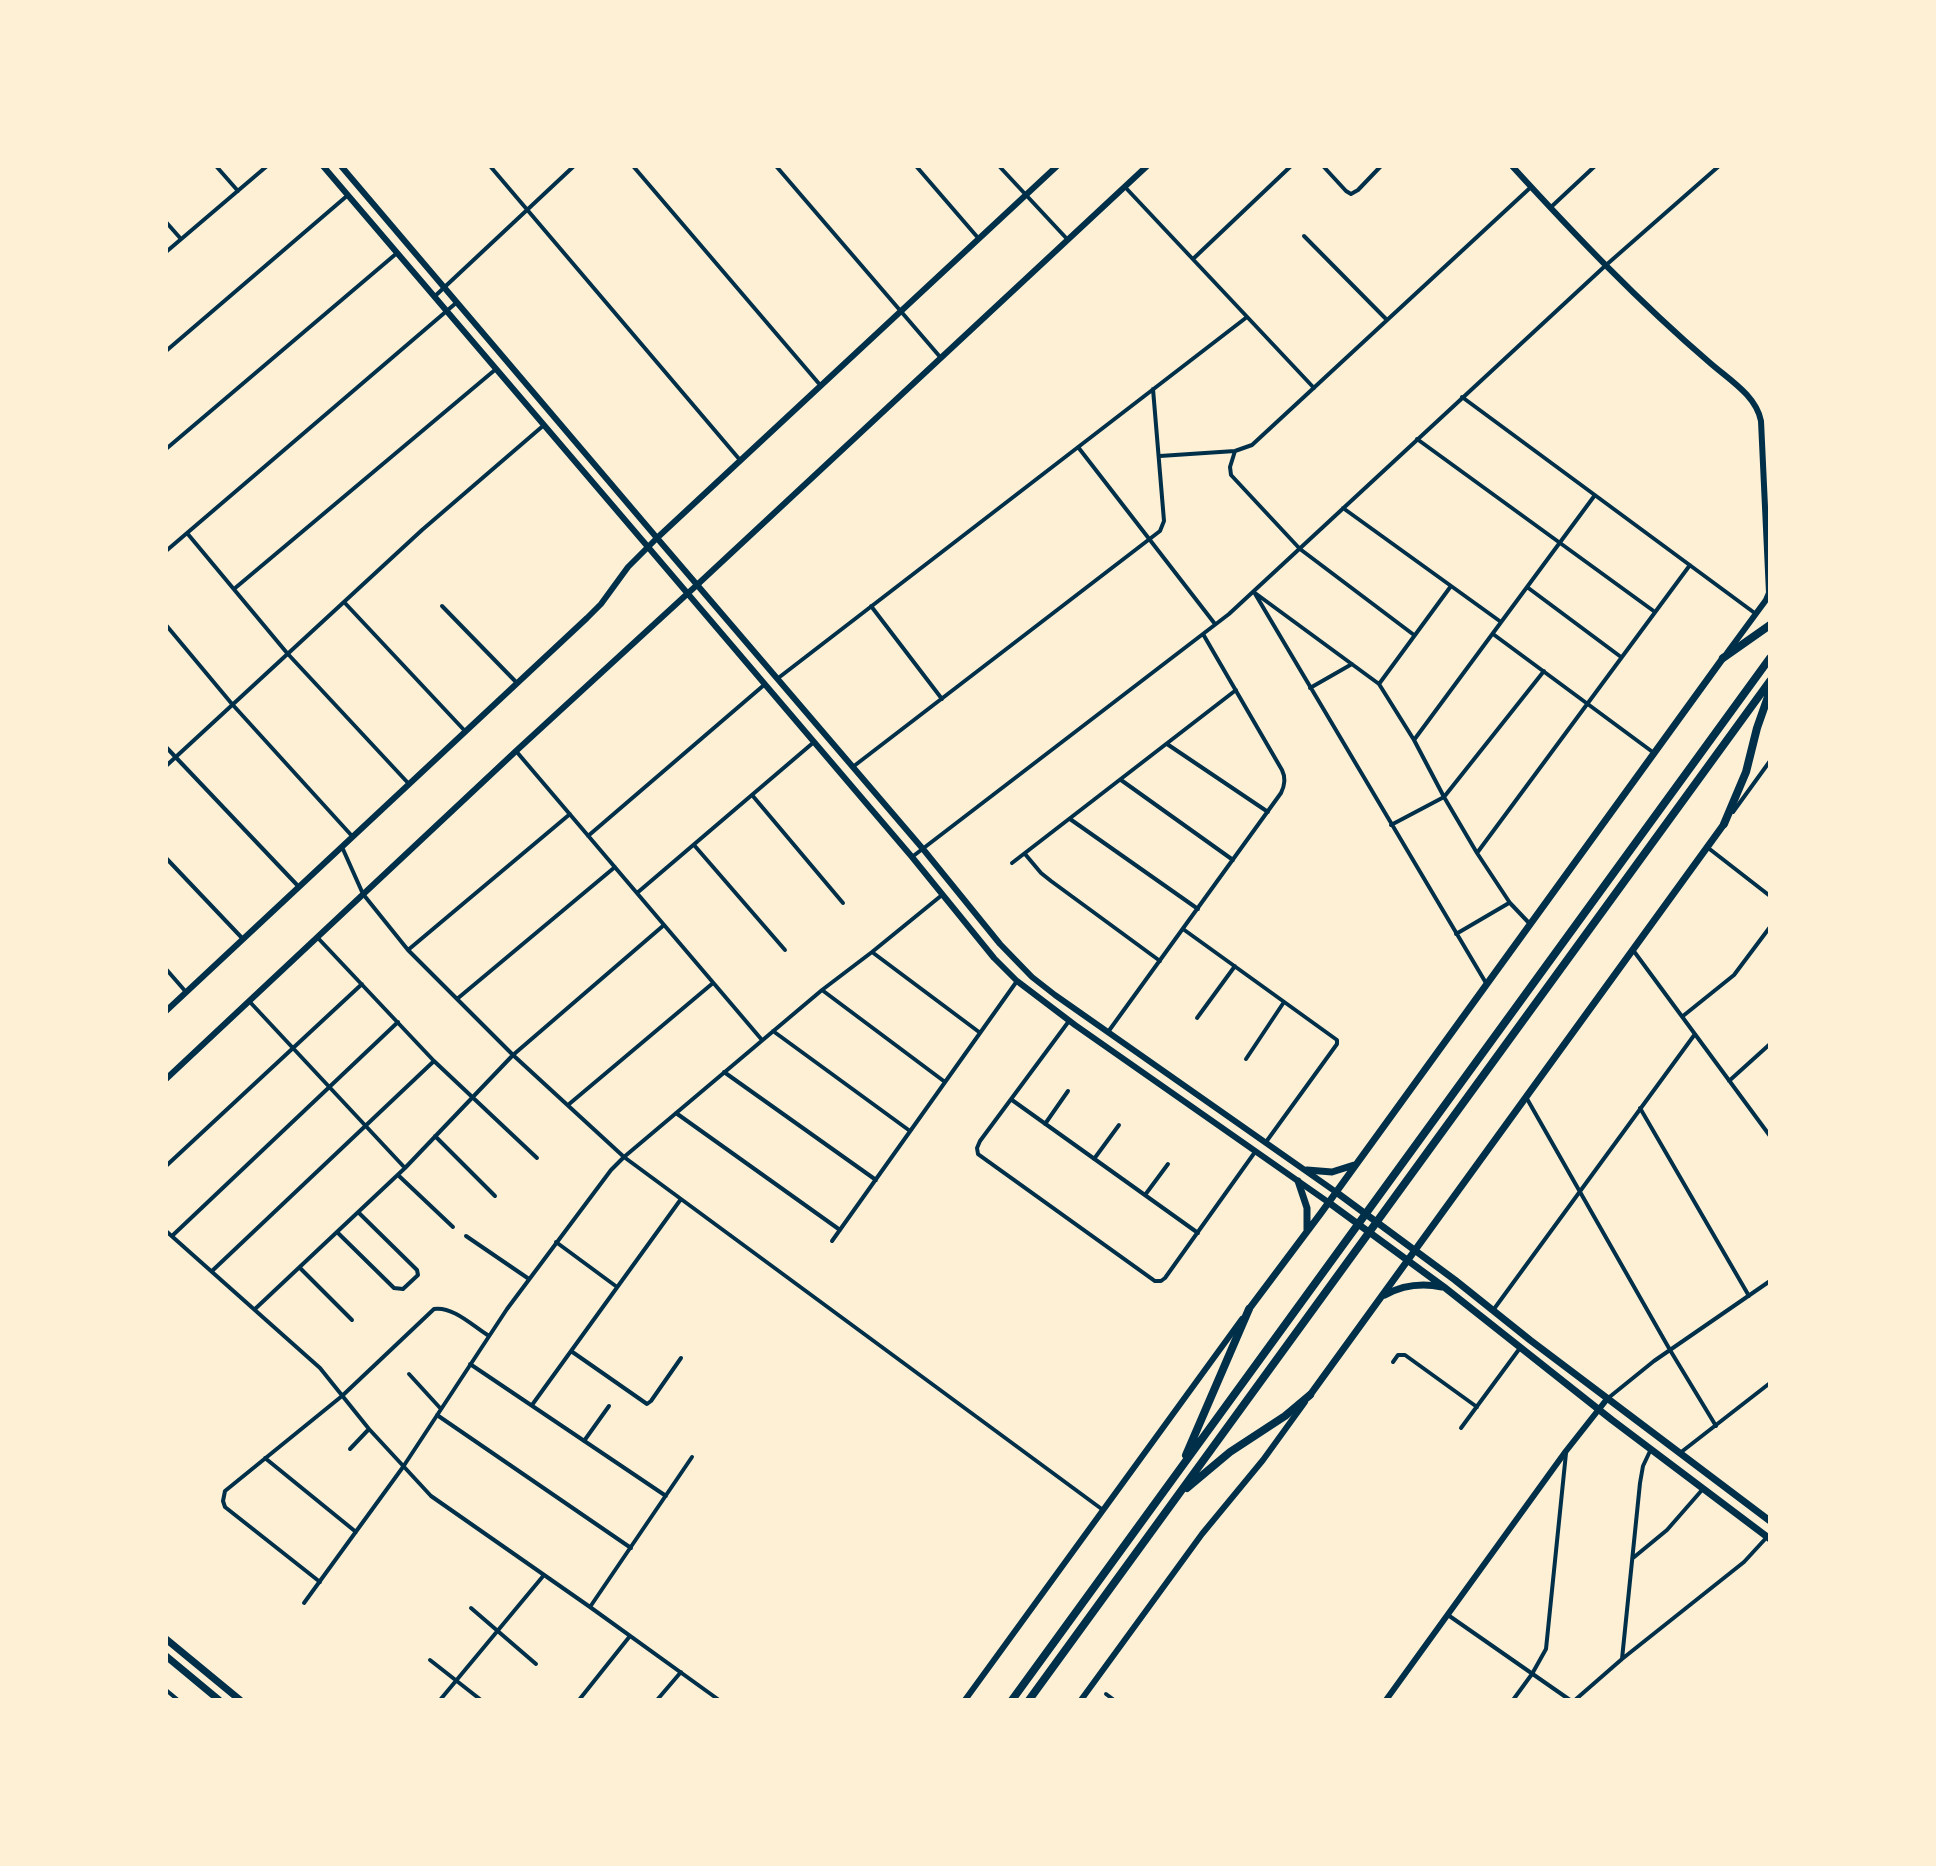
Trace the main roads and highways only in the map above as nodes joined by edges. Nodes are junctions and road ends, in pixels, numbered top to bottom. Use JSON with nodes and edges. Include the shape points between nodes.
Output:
{"nodes":[{"id":1,"x":323,"y":166,"type":"edge"},
{"id":2,"x":341,"y":166,"type":"edge"},
{"id":3,"x":1057,"y":166,"type":"edge"},
{"id":4,"x":1147,"y":166,"type":"edge"},
{"id":5,"x":1512,"y":166,"type":"edge"},
{"id":6,"x":657,"y":538,"type":"junction"},
{"id":7,"x":648,"y":547,"type":"junction"},
{"id":8,"x":698,"y":584,"type":"junction"},
{"id":9,"x":687,"y":594,"type":"junction"},
{"id":10,"x":1770,"y":625,"type":"edge"},
{"id":11,"x":1723,"y":658,"type":"junction"},
{"id":12,"x":1770,"y":658,"type":"edge"},
{"id":13,"x":1770,"y":681,"type":"edge"},
{"id":14,"x":1770,"y":691,"type":"edge"},
{"id":15,"x":1724,"y":824,"type":"joint"},
{"id":16,"x":166,"y":1011,"type":"edge"},
{"id":17,"x":166,"y":1079,"type":"edge"},
{"id":18,"x":1356,"y":1164,"type":"junction"},
{"id":19,"x":1307,"y":1170,"type":"junction"},
{"id":20,"x":1298,"y":1181,"type":"junction"},
{"id":21,"x":1336,"y":1192,"type":"junction"},
{"id":22,"x":1328,"y":1202,"type":"junction"},
{"id":23,"x":1307,"y":1232,"type":"junction"},
{"id":24,"x":1415,"y":1250,"type":"junction"},
{"id":25,"x":1408,"y":1261,"type":"junction"},
{"id":26,"x":1444,"y":1287,"type":"junction"},
{"id":27,"x":1383,"y":1296,"type":"junction"},
{"id":28,"x":1249,"y":1309,"type":"junction"},
{"id":29,"x":1310,"y":1395,"type":"junction"},
{"id":30,"x":1607,"y":1399,"type":"junction"},
{"id":31,"x":1599,"y":1408,"type":"junction"},
{"id":32,"x":1175,"y":1477,"type":"junction"},
{"id":33,"x":1175,"y":1500,"type":"junction"},
{"id":34,"x":1770,"y":1521,"type":"edge"},
{"id":35,"x":1768,"y":1538,"type":"edge"},
{"id":36,"x":166,"y":1639,"type":"edge"},
{"id":37,"x":166,"y":1656,"type":"edge"},
{"id":38,"x":219,"y":1700,"type":"edge"},
{"id":39,"x":240,"y":1700,"type":"edge"},
{"id":40,"x":965,"y":1700,"type":"edge"},
{"id":41,"x":1012,"y":1700,"type":"edge"},
{"id":42,"x":1029,"y":1700,"type":"edge"},
{"id":43,"x":1081,"y":1700,"type":"edge"},
{"id":44,"x":1386,"y":1700,"type":"edge"}],
"edges":[{"from":1,"to":7,"type":"main road"},
{"from":2,"to":6,"type":"main road"},
{"from":3,"to":6,"type":"main road"},
{"from":4,"to":8,"type":"main road"},
{"from":5,"to":11,"type":"main road","via":[[1605,266],[1758,411],[1769,593]]},
{"from":6,"to":7,"type":"main road"},
{"from":6,"to":8,"type":"main road"},
{"from":7,"to":9,"type":"main road"},
{"from":7,"to":16,"type":"main road","via":[[594,611]]},
{"from":8,"to":9,"type":"main road"},
{"from":8,"to":19,"type":"main road","via":[[1016,961],[1055,995]]},
{"from":9,"to":17,"type":"main road"},
{"from":9,"to":20,"type":"main road","via":[[1017,981]]},
{"from":10,"to":11,"type":"highway"},
{"from":11,"to":18,"type":"main road"},
{"from":12,"to":32,"type":"highway"},
{"from":13,"to":33,"type":"highway"},
{"from":14,"to":15,"type":"highway"},
{"from":15,"to":24,"type":"main road"},
{"from":18,"to":19,"type":"main road","via":[[1332,1172]]},
{"from":18,"to":21,"type":"main road"},
{"from":19,"to":21,"type":"main road"},
{"from":20,"to":22,"type":"main road"},
{"from":20,"to":23,"type":"main road","via":[[1307,1208]]},
{"from":21,"to":22,"type":"main road"},
{"from":21,"to":24,"type":"main road"},
{"from":22,"to":23,"type":"main road"},
{"from":22,"to":25,"type":"main road"},
{"from":23,"to":28,"type":"main road"},
{"from":24,"to":25,"type":"main road"},
{"from":24,"to":30,"type":"main road"},
{"from":25,"to":26,"type":"main road"},
{"from":25,"to":27,"type":"main road"},
{"from":26,"to":27,"type":"main road","via":[[1407,1286]]},
{"from":26,"to":31,"type":"main road"},
{"from":27,"to":29,"type":"main road"},
{"from":28,"to":32,"type":"highway"},
{"from":28,"to":40,"type":"main road"},
{"from":29,"to":33,"type":"highway","via":[[1230,1452]]},
{"from":29,"to":43,"type":"main road"},
{"from":30,"to":31,"type":"main road"},
{"from":30,"to":34,"type":"main road"},
{"from":31,"to":35,"type":"main road"},
{"from":31,"to":44,"type":"main road"},
{"from":32,"to":41,"type":"highway"},
{"from":33,"to":42,"type":"highway"},
{"from":36,"to":39,"type":"main road"},
{"from":37,"to":38,"type":"main road"}]}
